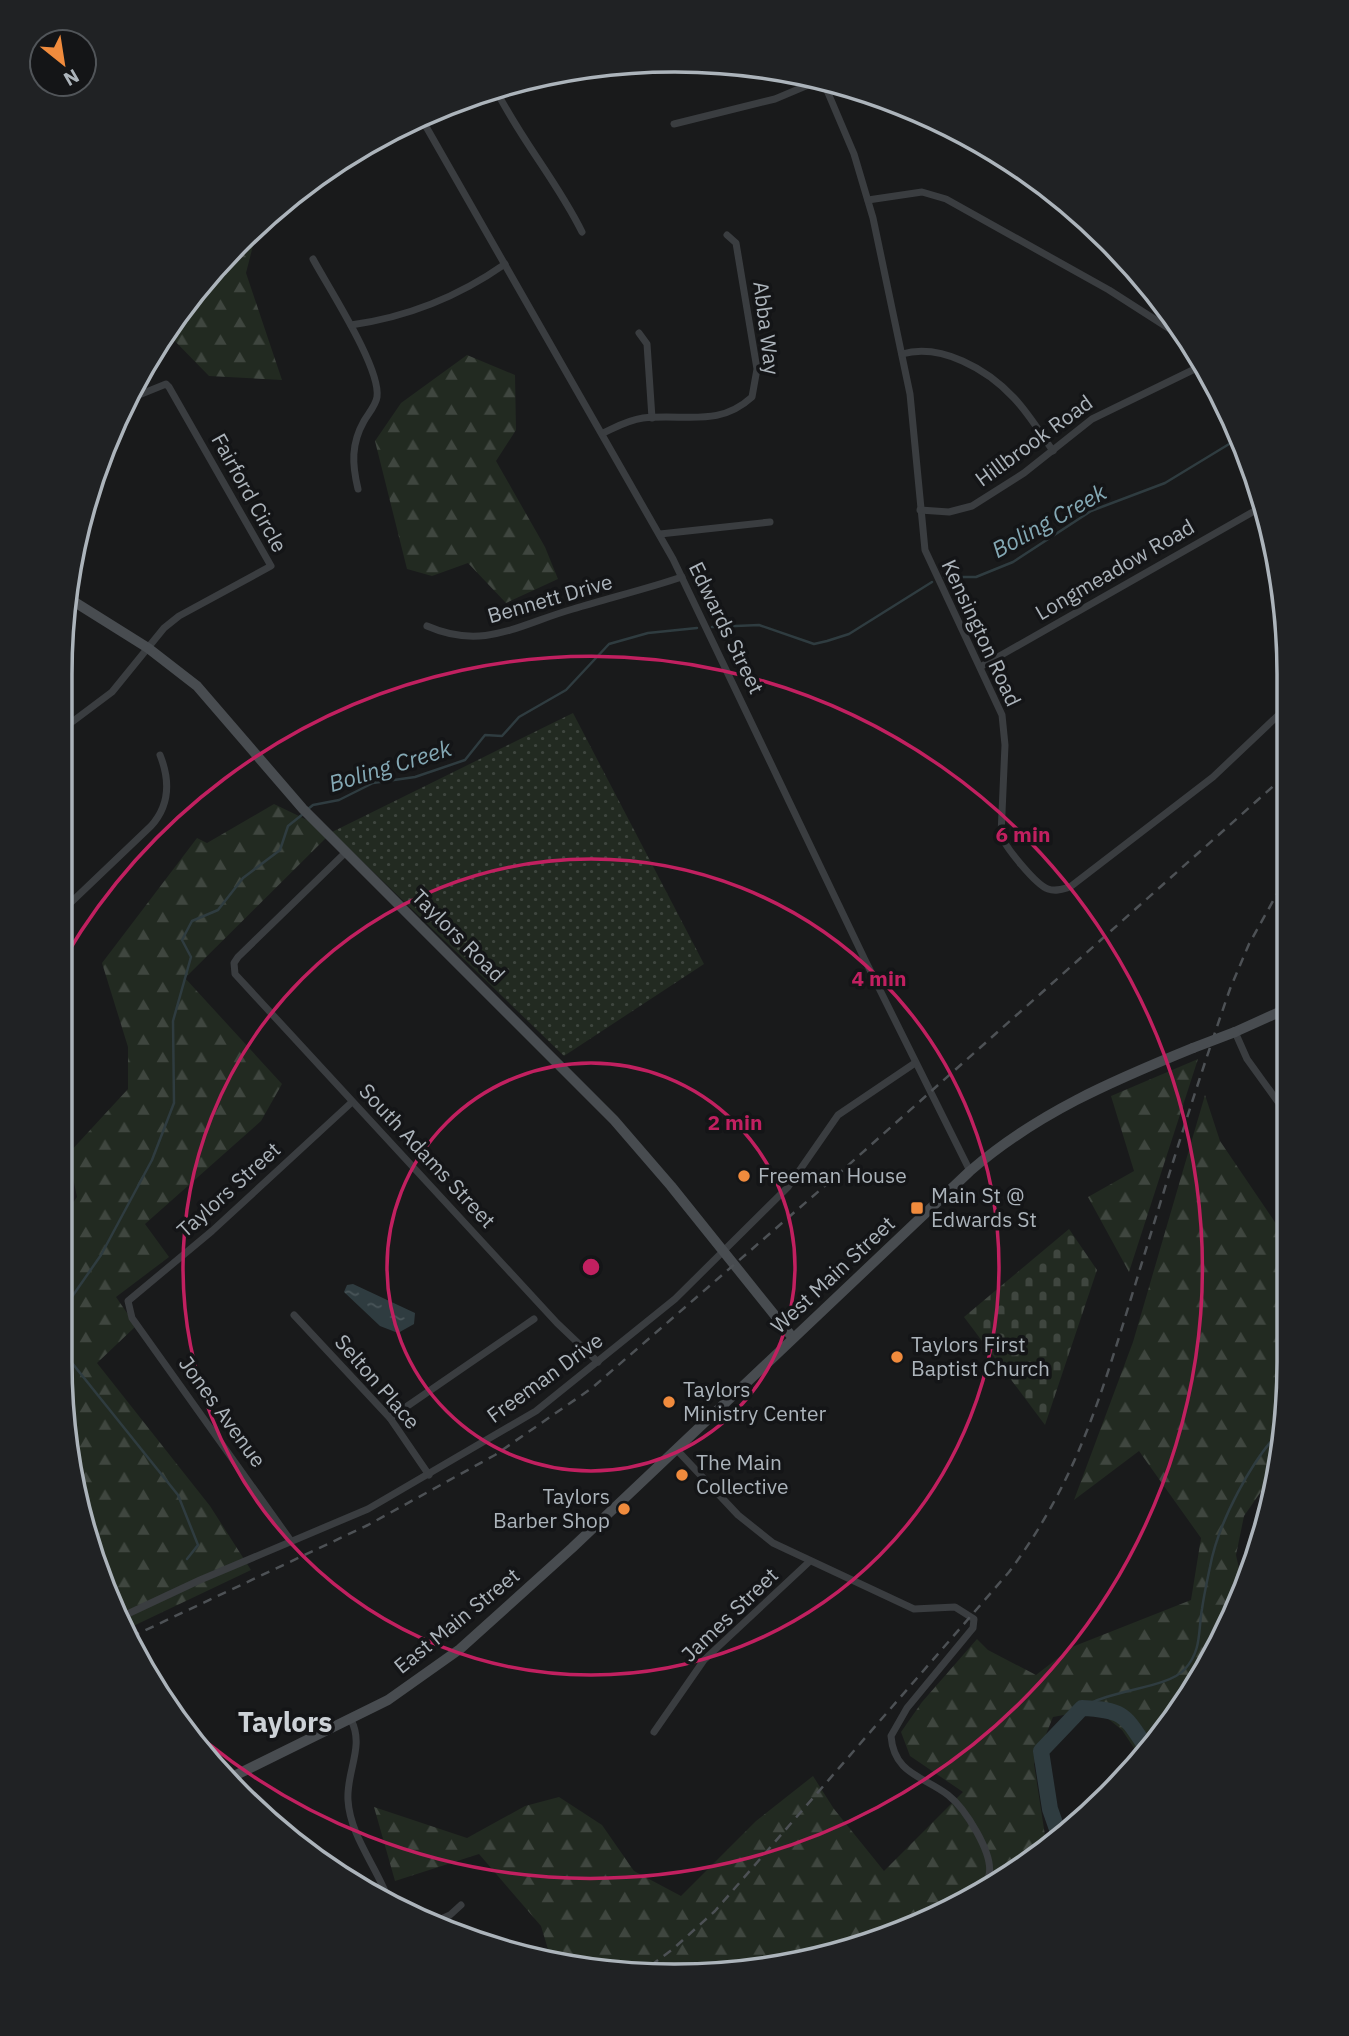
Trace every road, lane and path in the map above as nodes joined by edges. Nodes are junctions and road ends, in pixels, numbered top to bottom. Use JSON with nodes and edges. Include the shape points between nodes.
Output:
{"nodes":[{"id":1,"x":806,"y":86,"type":"edge"},
{"id":2,"x":826,"y":91,"type":"edge"},
{"id":3,"x":500,"y":98,"type":"edge"},
{"id":4,"x":674,"y":124,"type":"dead end"},
{"id":5,"x":426,"y":126,"type":"edge"},
{"id":6,"x":869,"y":200,"type":"junction"},
{"id":7,"x":582,"y":232,"type":"dead end"},
{"id":8,"x":727,"y":235,"type":"dead end"},
{"id":9,"x":313,"y":259,"type":"dead end"},
{"id":10,"x":505,"y":264,"type":"junction"},
{"id":11,"x":351,"y":325,"type":"junction"},
{"id":12,"x":1167,"y":327,"type":"edge"},
{"id":13,"x":639,"y":333,"type":"dead end"},
{"id":14,"x":902,"y":354,"type":"junction"},
{"id":15,"x":1194,"y":369,"type":"edge"},
{"id":16,"x":142,"y":392,"type":"edge"},
{"id":17,"x":652,"y":418,"type":"junction"},
{"id":18,"x":603,"y":433,"type":"junction"},
{"id":19,"x":1054,"y":451,"type":"junction"},
{"id":20,"x":358,"y":489,"type":"dead end"},
{"id":21,"x":920,"y":509,"type":"junction"},
{"id":22,"x":1255,"y":511,"type":"edge"},
{"id":23,"x":770,"y":522,"type":"dead end"},
{"id":24,"x":660,"y":534,"type":"junction"},
{"id":25,"x":682,"y":577,"type":"junction"},
{"id":26,"x":76,"y":603,"type":"edge"},
{"id":27,"x":427,"y":626,"type":"dead end"},
{"id":28,"x":148,"y":648,"type":"junction"},
{"id":29,"x":982,"y":666,"type":"junction"},
{"id":30,"x":1277,"y":716,"type":"edge"},
{"id":31,"x":72,"y":722,"type":"edge"},
{"id":32,"x":160,"y":754,"type":"dead end"},
{"id":33,"x":346,"y":852,"type":"junction"},
{"id":34,"x":72,"y":901,"type":"edge"},
{"id":35,"x":1277,"y":1013,"type":"edge"},
{"id":36,"x":1235,"y":1032,"type":"junction"},
{"id":37,"x":915,"y":1063,"type":"junction"},
{"id":38,"x":1277,"y":1100,"type":"edge"},
{"id":39,"x":352,"y":1102,"type":"junction"},
{"id":40,"x":971,"y":1171,"type":"junction"},
{"id":41,"x":723,"y":1249,"type":"junction"},
{"id":42,"x":128,"y":1301,"type":"joint"},
{"id":43,"x":294,"y":1315,"type":"dead end"},
{"id":44,"x":534,"y":1319,"type":"dead end"},
{"id":45,"x":793,"y":1338,"type":"junction"},
{"id":46,"x":598,"y":1362,"type":"junction"},
{"id":47,"x":390,"y":1418,"type":"junction"},
{"id":48,"x":676,"y":1450,"type":"junction"},
{"id":49,"x":429,"y":1475,"type":"junction"},
{"id":50,"x":291,"y":1541,"type":"junction"},
{"id":51,"x":810,"y":1561,"type":"junction"},
{"id":52,"x":128,"y":1615,"type":"edge"},
{"id":53,"x":351,"y":1720,"type":"junction"},
{"id":54,"x":654,"y":1732,"type":"dead end"},
{"id":55,"x":236,"y":1775,"type":"edge"},
{"id":56,"x":989,"y":1875,"type":"edge"},
{"id":57,"x":384,"y":1889,"type":"edge"},
{"id":58,"x":461,"y":1905,"type":"dead end"},
{"id":59,"x":444,"y":1918,"type":"edge"}],
"edges":[{"from":1,"to":4,"type":"street","via":[[775,99]]},
{"from":2,"to":6,"type":"street","name":"Kensington Road"},
{"from":3,"to":7,"type":"street"},
{"from":5,"to":10,"type":"street","name":"Edwards Street"},
{"from":6,"to":12,"type":"street","via":[[922,192],[946,199]]},
{"from":6,"to":14,"type":"street","name":"Kensington Road"},
{"from":8,"to":17,"type":"street","name":"Abba Way","via":[[736,243],[757,385],[752,397],[730,413]]},
{"from":9,"to":11,"type":"street"},
{"from":10,"to":11,"type":"street","via":[[424,309]]},
{"from":10,"to":18,"type":"street","name":"Edwards Street"},
{"from":11,"to":20,"type":"street","via":[[377,396],[357,433],[352,463]]},
{"from":13,"to":17,"type":"street","via":[[647,344]]},
{"from":14,"to":19,"type":"street","via":[[927,349],[941,352],[996,383],[1016,400]]},
{"from":14,"to":21,"type":"street","name":"Kensington Road","via":[[915,430]]},
{"from":15,"to":19,"type":"street","name":"Hillbrook Road","via":[[1105,411]]},
{"from":16,"to":28,"type":"street","name":"Fairford Circle","via":[[166,384],[169,387],[271,566],[178,616]]},
{"from":17,"to":18,"type":"street","name":"Abba Way","via":[[628,421]]},
{"from":18,"to":24,"type":"street","name":"Edwards Street"},
{"from":19,"to":21,"type":"street","name":"Hillbrook Road","via":[[972,506],[949,512]]},
{"from":21,"to":29,"type":"street","name":"Kensington Road","via":[[927,558]]},
{"from":22,"to":29,"type":"street","name":"Longmeadow Road"},
{"from":23,"to":24,"type":"street"},
{"from":24,"to":25,"type":"street","name":"Edwards Street"},
{"from":25,"to":27,"type":"street","name":"Bennett Drive","via":[[555,614],[505,634],[460,636]]},
{"from":25,"to":37,"type":"street","name":"Edwards Street"},
{"from":26,"to":28,"type":"street","name":"Taylors Road"},
{"from":28,"to":31,"type":"street","via":[[112,692]]},
{"from":28,"to":33,"type":"street","name":"Taylors Road","via":[[197,686]]},
{"from":29,"to":30,"type":"street","name":"Kensington Road","via":[[1005,728],[1001,835],[1036,881],[1052,890],[1076,883],[1129,845]]},
{"from":32,"to":34,"type":"street","via":[[167,789],[162,811]]},
{"from":33,"to":39,"type":"street","name":"South Adams Street","via":[[238,957],[233,970]]},
{"from":33,"to":41,"type":"street","name":"Taylors Road","via":[[614,1120]]},
{"from":35,"to":36,"type":"street","name":"West Main Street"},
{"from":36,"to":38,"type":"street"},
{"from":36,"to":40,"type":"street","name":"West Main Street","bridge":true,"via":[[1059,1107]]},
{"from":37,"to":40,"type":"street","name":"Edwards Street"},
{"from":37,"to":41,"type":"street","name":"Freeman Drive","via":[[838,1115],[788,1187]]},
{"from":39,"to":42,"type":"street","name":"Taylors Street"},
{"from":39,"to":46,"type":"street","name":"South Adams Street"},
{"from":40,"to":45,"type":"street","name":"West Main Street"},
{"from":41,"to":45,"type":"street","name":"Taylors Road"},
{"from":41,"to":46,"type":"street","name":"Freeman Drive","via":[[676,1299]]},
{"from":42,"to":50,"type":"street","name":"Jones Avenue","via":[[132,1318]]},
{"from":43,"to":47,"type":"street","name":"Selton Place"},
{"from":44,"to":47,"type":"street"},
{"from":45,"to":48,"type":"street","name":"West Main Street"},
{"from":46,"to":49,"type":"street","name":"Freeman Drive","via":[[536,1411]]},
{"from":47,"to":49,"type":"street","name":"Selton Place"},
{"from":48,"to":51,"type":"street","via":[[761,1535]]},
{"from":48,"to":53,"type":"street","name":"East Main Street","via":[[460,1648],[414,1684]]},
{"from":49,"to":50,"type":"street","name":"Freeman Drive","via":[[368,1509]]},
{"from":50,"to":52,"type":"street","name":"Freeman Drive"},
{"from":51,"to":54,"type":"street","name":"James Street","via":[[704,1660]]},
{"from":51,"to":56,"type":"street","via":[[914,1609],[955,1607],[974,1619],[972,1628],[907,1708],[891,1736],[900,1764],[948,1795],[971,1822],[990,1865]]},
{"from":53,"to":55,"type":"street","name":"East Main Street"},
{"from":53,"to":57,"type":"street","via":[[358,1740],[348,1788],[350,1812]]},
{"from":58,"to":59,"type":"street"}]}
